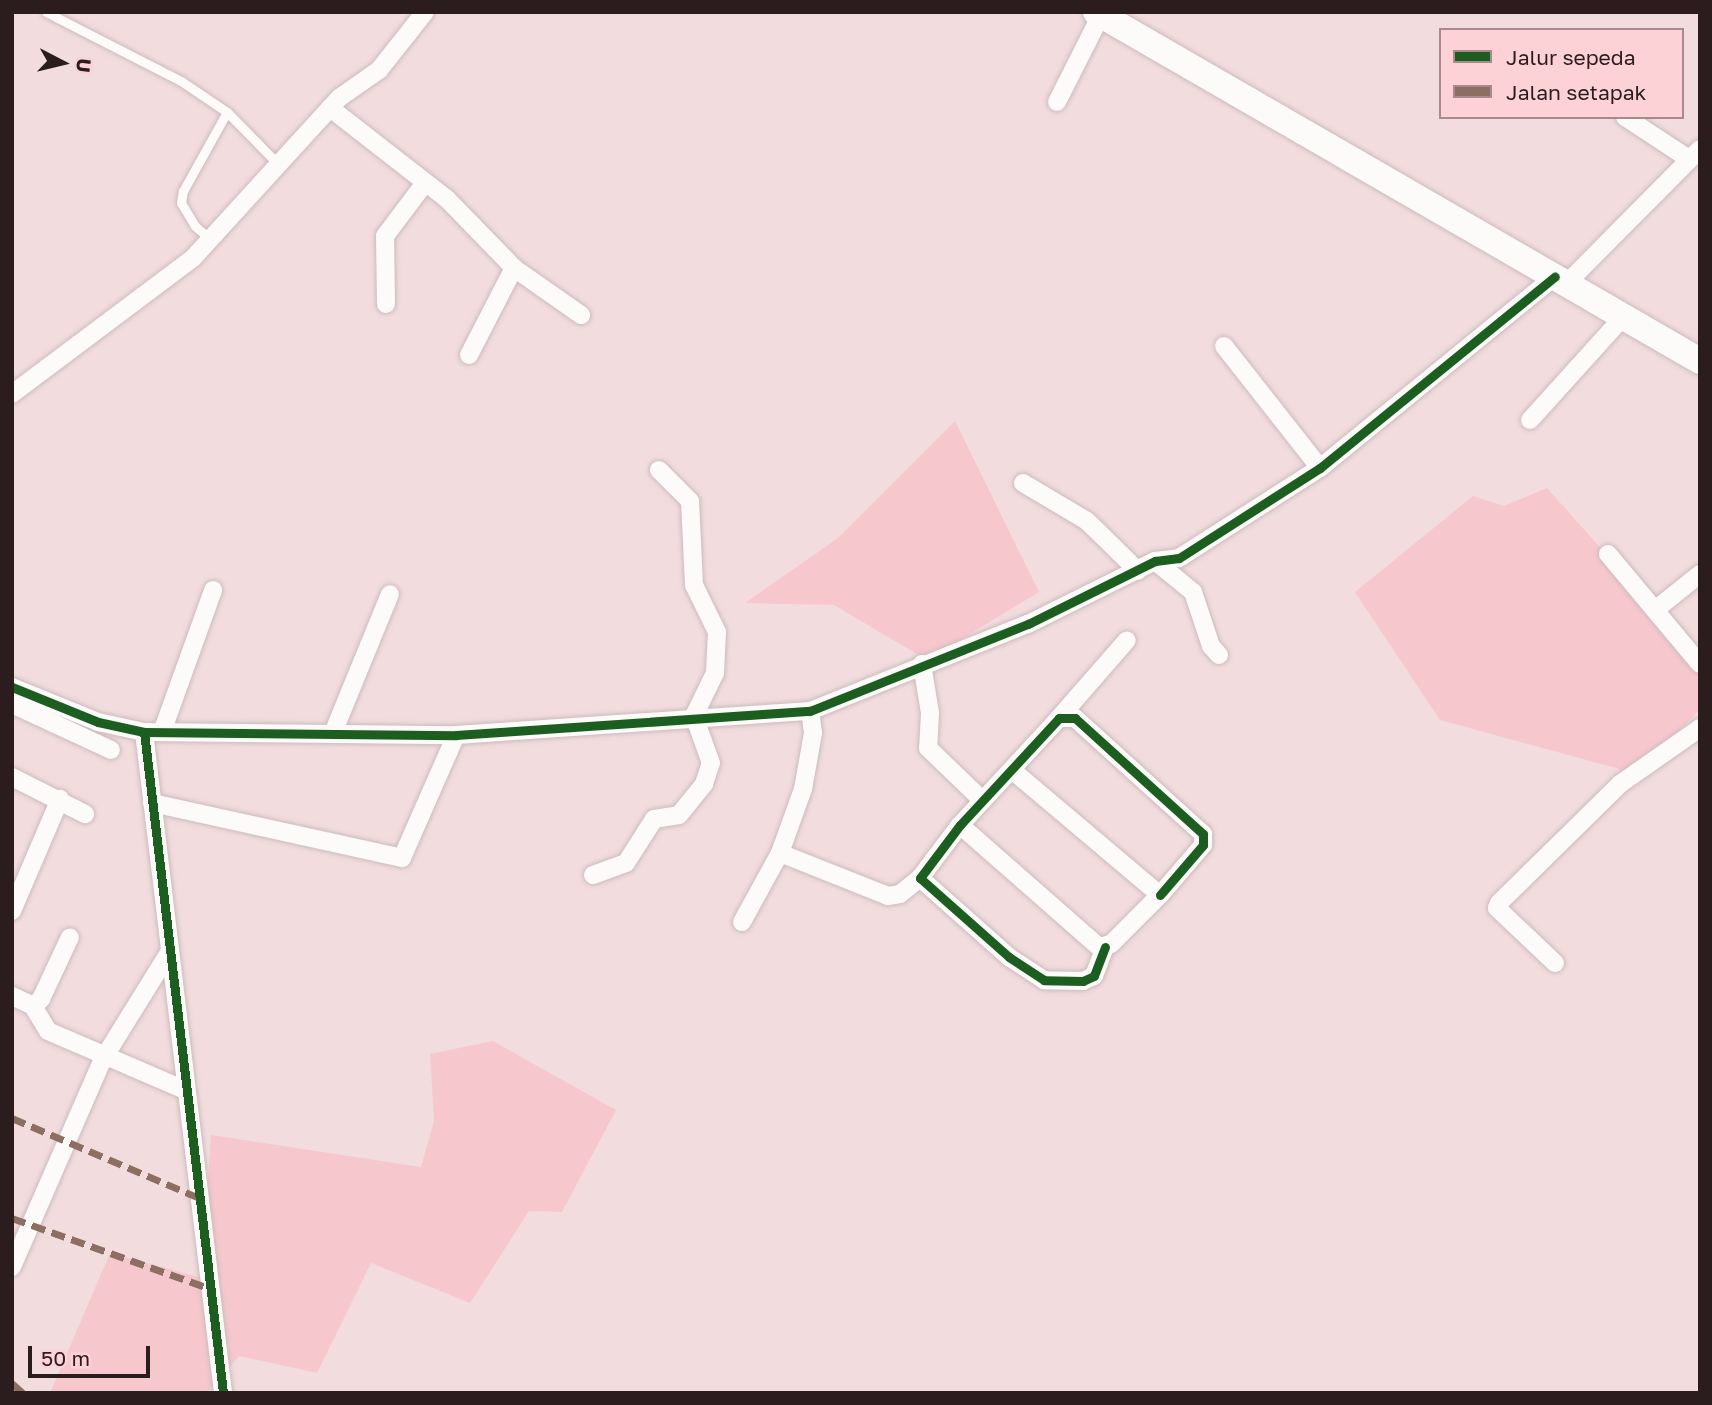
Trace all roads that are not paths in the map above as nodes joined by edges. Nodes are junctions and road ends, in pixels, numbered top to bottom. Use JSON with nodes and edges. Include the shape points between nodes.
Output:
{"nodes":[{"id":1,"x":46,"y":12,"type":"edge"},
{"id":2,"x":425,"y":12,"type":"edge"},
{"id":3,"x":1099,"y":14,"type":"edge"},
{"id":4,"x":1057,"y":102,"type":"dead end"},
{"id":5,"x":330,"y":108,"type":"junction"},
{"id":6,"x":227,"y":112,"type":"junction"},
{"id":7,"x":1629,"y":119,"type":"edge"},
{"id":8,"x":1694,"y":154,"type":"edge"},
{"id":9,"x":279,"y":165,"type":"junction"},
{"id":10,"x":425,"y":183,"type":"junction"},
{"id":11,"x":211,"y":240,"type":"junction"},
{"id":12,"x":514,"y":268,"type":"junction"},
{"id":13,"x":1560,"y":280,"type":"junction"},
{"id":14,"x":386,"y":304,"type":"dead end"},
{"id":15,"x":581,"y":315,"type":"dead end"},
{"id":16,"x":1623,"y":317,"type":"junction"},
{"id":17,"x":1224,"y":346,"type":"dead end"},
{"id":18,"x":469,"y":355,"type":"dead end"},
{"id":19,"x":1700,"y":361,"type":"edge"},
{"id":20,"x":12,"y":394,"type":"edge"},
{"id":21,"x":1530,"y":420,"type":"dead end"},
{"id":22,"x":1320,"y":468,"type":"junction"},
{"id":23,"x":659,"y":470,"type":"dead end"},
{"id":24,"x":1023,"y":483,"type":"dead end"},
{"id":25,"x":1608,"y":554,"type":"dead end"},
{"id":26,"x":1155,"y":561,"type":"junction"},
{"id":27,"x":1138,"y":571,"type":"junction"},
{"id":28,"x":1700,"y":574,"type":"edge"},
{"id":29,"x":213,"y":590,"type":"dead end"},
{"id":30,"x":390,"y":594,"type":"dead end"},
{"id":31,"x":1655,"y":610,"type":"junction"},
{"id":32,"x":1127,"y":640,"type":"dead end"},
{"id":33,"x":1219,"y":655,"type":"dead end"},
{"id":34,"x":922,"y":664,"type":"junction"},
{"id":35,"x":1700,"y":664,"type":"edge"},
{"id":36,"x":12,"y":687,"type":"edge"},
{"id":37,"x":12,"y":704,"type":"edge"},
{"id":38,"x":810,"y":711,"type":"junction"},
{"id":39,"x":694,"y":716,"type":"junction"},
{"id":40,"x":1059,"y":718,"type":"junction"},
{"id":41,"x":1700,"y":728,"type":"edge"},
{"id":42,"x":153,"y":732,"type":"junction"},
{"id":43,"x":333,"y":733,"type":"junction"},
{"id":44,"x":456,"y":734,"type":"junction"},
{"id":45,"x":111,"y":750,"type":"dead end"},
{"id":46,"x":1012,"y":770,"type":"junction"},
{"id":47,"x":12,"y":776,"type":"edge"},
{"id":48,"x":60,"y":799,"type":"junction"},
{"id":49,"x":982,"y":800,"type":"junction"},
{"id":50,"x":152,"y":803,"type":"junction"},
{"id":51,"x":85,"y":814,"type":"dead end"},
{"id":52,"x":960,"y":825,"type":"junction"},
{"id":53,"x":780,"y":853,"type":"junction"},
{"id":54,"x":593,"y":875,"type":"dead end"},
{"id":55,"x":920,"y":878,"type":"junction"},
{"id":56,"x":1160,"y":895,"type":"junction"},
{"id":57,"x":12,"y":911,"type":"edge"},
{"id":58,"x":742,"y":922,"type":"dead end"},
{"id":59,"x":69,"y":937,"type":"dead end"},
{"id":60,"x":1105,"y":947,"type":"junction"},
{"id":61,"x":170,"y":951,"type":"junction"},
{"id":62,"x":1555,"y":963,"type":"dead end"},
{"id":63,"x":12,"y":996,"type":"edge"},
{"id":64,"x":33,"y":1006,"type":"junction"},
{"id":65,"x":103,"y":1059,"type":"junction"},
{"id":66,"x":185,"y":1090,"type":"junction"},
{"id":67,"x":12,"y":1267,"type":"edge"},
{"id":68,"x":223,"y":1393,"type":"edge"}],
"edges":[{"from":1,"to":6,"type":"lane","via":[[181,81]]},
{"from":2,"to":5,"type":"street","via":[[379,70]]},
{"from":3,"to":4,"type":"street"},
{"from":3,"to":13,"type":"main road"},
{"from":5,"to":9,"type":"street"},
{"from":5,"to":10,"type":"street"},
{"from":6,"to":9,"type":"lane"},
{"from":6,"to":11,"type":"lane","via":[[183,191],[181,203],[195,226]]},
{"from":7,"to":8,"type":"street"},
{"from":8,"to":13,"type":"street"},
{"from":9,"to":11,"type":"street"},
{"from":10,"to":12,"type":"street"},
{"from":10,"to":14,"type":"street","via":[[385,236]]},
{"from":11,"to":20,"type":"street"},
{"from":12,"to":15,"type":"street"},
{"from":12,"to":18,"type":"street"},
{"from":13,"to":16,"type":"main road"},
{"from":13,"to":22,"type":"street"},
{"from":16,"to":19,"type":"main road"},
{"from":16,"to":21,"type":"street"},
{"from":17,"to":22,"type":"street"},
{"from":22,"to":26,"type":"street","via":[[1180,558]]},
{"from":23,"to":39,"type":"street","via":[[690,501],[694,584],[718,632],[715,673]]},
{"from":24,"to":27,"type":"street","via":[[1087,521]]},
{"from":25,"to":31,"type":"street"},
{"from":26,"to":27,"type":"street"},
{"from":26,"to":33,"type":"street","via":[[1193,592],[1211,646]]},
{"from":27,"to":34,"type":"street","via":[[1028,624]]},
{"from":28,"to":31,"type":"street"},
{"from":29,"to":42,"type":"street"},
{"from":30,"to":43,"type":"street"},
{"from":31,"to":35,"type":"street"},
{"from":32,"to":40,"type":"street"},
{"from":34,"to":38,"type":"street"},
{"from":34,"to":49,"type":"street","via":[[930,713],[928,748]]},
{"from":36,"to":42,"type":"street","via":[[98,722]]},
{"from":37,"to":45,"type":"street"},
{"from":38,"to":39,"type":"street"},
{"from":38,"to":53,"type":"street","via":[[813,733],[803,789]]},
{"from":39,"to":44,"type":"street"},
{"from":39,"to":54,"type":"street","via":[[711,763],[704,784],[679,815],[648,824],[626,863]]},
{"from":40,"to":46,"type":"street"},
{"from":40,"to":56,"type":"street","via":[[1075,719],[1203,834],[1203,845]]},
{"from":41,"to":62,"type":"street","via":[[1620,784],[1499,903],[1496,908]]},
{"from":42,"to":43,"type":"street"},
{"from":42,"to":50,"type":"street"},
{"from":43,"to":44,"type":"street"},
{"from":44,"to":50,"type":"street","via":[[402,858]]},
{"from":46,"to":49,"type":"street"},
{"from":46,"to":56,"type":"street"},
{"from":47,"to":48,"type":"street"},
{"from":48,"to":51,"type":"street"},
{"from":48,"to":57,"type":"street"},
{"from":49,"to":52,"type":"street"},
{"from":50,"to":61,"type":"street"},
{"from":52,"to":55,"type":"street"},
{"from":52,"to":60,"type":"street","via":[[1099,947]]},
{"from":53,"to":55,"type":"street","via":[[888,896],[900,894]]},
{"from":53,"to":58,"type":"street"},
{"from":55,"to":60,"type":"street","via":[[1019,965],[1044,980],[1094,976]]},
{"from":56,"to":60,"type":"street"},
{"from":59,"to":64,"type":"street"},
{"from":61,"to":65,"type":"street"},
{"from":61,"to":66,"type":"street"},
{"from":63,"to":64,"type":"street"},
{"from":64,"to":65,"type":"street","via":[[48,1031]]},
{"from":65,"to":66,"type":"street"},
{"from":65,"to":67,"type":"street"},
{"from":66,"to":68,"type":"street"}]}
